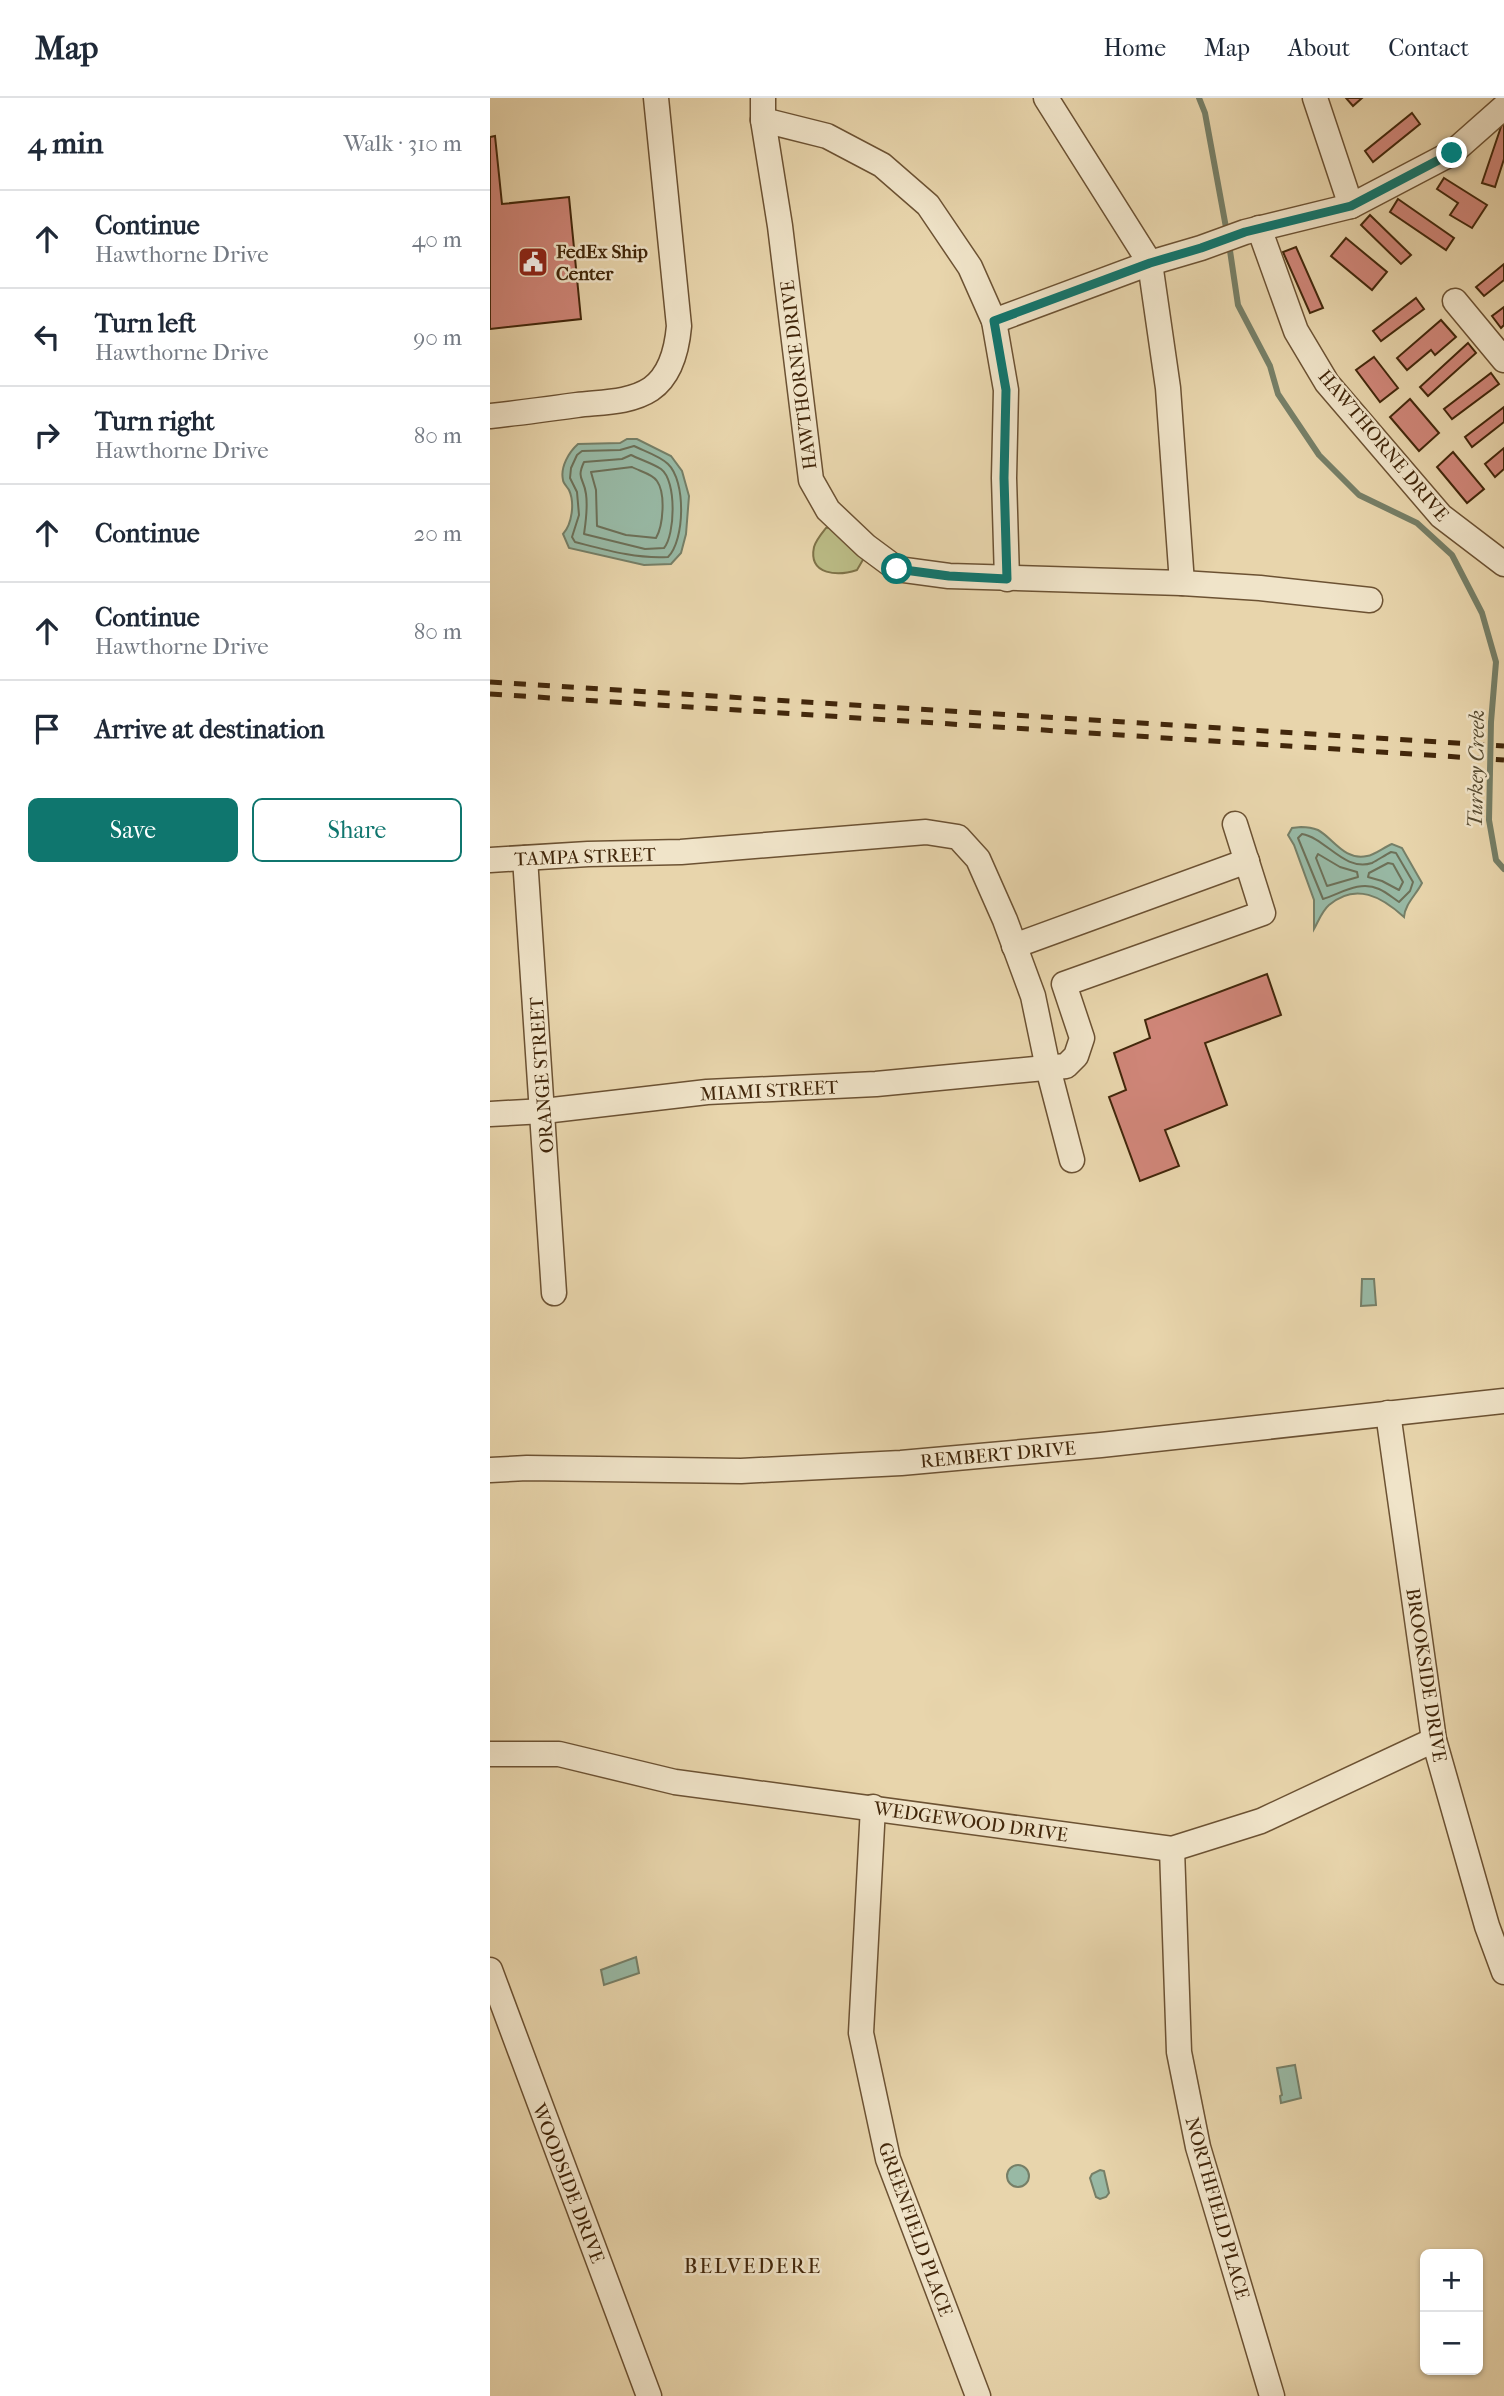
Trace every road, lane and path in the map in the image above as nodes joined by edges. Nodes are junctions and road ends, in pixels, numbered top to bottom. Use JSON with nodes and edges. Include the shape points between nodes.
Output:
{"nodes":[{"id":1,"x":656,"y":98,"type":"edge"},
{"id":2,"x":1046,"y":98,"type":"edge"},
{"id":3,"x":1315,"y":98,"type":"edge"},
{"id":4,"x":1504,"y":107,"type":"edge"},
{"id":5,"x":763,"y":109,"type":"edge"},
{"id":6,"x":1351,"y":206,"type":"junction"},
{"id":7,"x":1252,"y":230,"type":"junction"},
{"id":8,"x":1150,"y":263,"type":"junction"},
{"id":9,"x":1455,"y":301,"type":"dead end"},
{"id":10,"x":994,"y":321,"type":"junction"},
{"id":11,"x":1504,"y":360,"type":"edge"},
{"id":12,"x":490,"y":416,"type":"edge"},
{"id":13,"x":1504,"y":564,"type":"edge"},
{"id":14,"x":1007,"y":579,"type":"junction"},
{"id":15,"x":1181,"y":583,"type":"junction"},
{"id":16,"x":1370,"y":600,"type":"dead end"},
{"id":17,"x":1236,"y":824,"type":"dead end"},
{"id":18,"x":525,"y":858,"type":"junction"},
{"id":19,"x":490,"y":860,"type":"edge"},
{"id":20,"x":1247,"y":861,"type":"junction"},
{"id":21,"x":1014,"y":946,"type":"junction"},
{"id":22,"x":1064,"y":984,"type":"junction"},
{"id":23,"x":1033,"y":996,"type":"junction"},
{"id":24,"x":1048,"y":1068,"type":"junction"},
{"id":25,"x":544,"y":1111,"type":"junction"},
{"id":26,"x":490,"y":1114,"type":"edge"},
{"id":27,"x":1072,"y":1160,"type":"dead end"},
{"id":28,"x":554,"y":1293,"type":"dead end"},
{"id":29,"x":1504,"y":1402,"type":"edge"},
{"id":30,"x":1388,"y":1413,"type":"junction"},
{"id":31,"x":490,"y":1470,"type":"edge"},
{"id":32,"x":1434,"y":1740,"type":"junction"},
{"id":33,"x":490,"y":1754,"type":"edge"},
{"id":34,"x":873,"y":1807,"type":"junction"},
{"id":35,"x":1172,"y":1849,"type":"junction"},
{"id":36,"x":490,"y":1970,"type":"edge"},
{"id":37,"x":1504,"y":1972,"type":"edge"},
{"id":38,"x":649,"y":2396,"type":"edge"},
{"id":39,"x":978,"y":2396,"type":"edge"},
{"id":40,"x":1272,"y":2396,"type":"edge"}],
"edges":[{"from":1,"to":12,"type":"street","via":[[679,326],[669,367],[649,390],[625,400]]},
{"from":2,"to":8,"type":"street"},
{"from":3,"to":6,"type":"street"},
{"from":4,"to":6,"type":"street","via":[[1452,153]]},
{"from":5,"to":10,"type":"street","name":"HAWTHORNE DRIVE","via":[[882,165],[928,205],[970,267]]},
{"from":5,"to":14,"type":"street","name":"HAWTHORNE DRIVE","via":[[811,480],[828,510],[897,569]]},
{"from":6,"to":7,"type":"street"},
{"from":7,"to":8,"type":"street"},
{"from":7,"to":13,"type":"street","name":"HAWTHORNE DRIVE","via":[[1296,331],[1326,383],[1441,516]]},
{"from":8,"to":10,"type":"street"},
{"from":8,"to":15,"type":"street","via":[[1168,388]]},
{"from":9,"to":11,"type":"street"},
{"from":10,"to":14,"type":"street","name":"HAWTHORNE DRIVE","via":[[1006,390]]},
{"from":14,"to":15,"type":"street","name":"HAWTHORNE DRIVE"},
{"from":15,"to":16,"type":"street","name":"HAWTHORNE DRIVE"},
{"from":17,"to":20,"type":"street"},
{"from":18,"to":19,"type":"street","name":"TAMPA STREET"},
{"from":18,"to":21,"type":"street","name":"TAMPA STREET","via":[[681,852],[926,832],[958,837],[978,859]]},
{"from":18,"to":25,"type":"street","name":"ORANGE STREET"},
{"from":20,"to":21,"type":"street"},
{"from":20,"to":22,"type":"street","via":[[1263,913]]},
{"from":21,"to":23,"type":"street","name":"TAMPA STREET"},
{"from":22,"to":23,"type":"street"},
{"from":22,"to":24,"type":"street","via":[[1082,1038],[1076,1056],[1066,1066]]},
{"from":23,"to":24,"type":"street","name":"TAMPA STREET"},
{"from":24,"to":25,"type":"street","name":"MIAMI STREET","via":[[876,1084],[707,1092]]},
{"from":24,"to":27,"type":"street","name":"TAMPA STREET"},
{"from":25,"to":26,"type":"street","name":"MIAMI STREET"},
{"from":25,"to":28,"type":"street","name":"ORANGE STREET"},
{"from":29,"to":30,"type":"street","name":"REMBERT DRIVE"},
{"from":30,"to":31,"type":"street","name":"REMBERT DRIVE","via":[[901,1463],[741,1471]]},
{"from":30,"to":32,"type":"street","name":"BROOKSIDE DRIVE"},
{"from":32,"to":35,"type":"street","name":"WEDGEWOOD DRIVE","via":[[1261,1821]]},
{"from":32,"to":37,"type":"street","name":"BROOKSIDE DRIVE"},
{"from":33,"to":34,"type":"street","name":"WEDGEWOOD DRIVE","via":[[558,1754],[675,1782]]},
{"from":34,"to":35,"type":"street","name":"WEDGEWOOD DRIVE"},
{"from":34,"to":39,"type":"street","name":"GREENFIELD PLACE","via":[[861,2033],[888,2159]]},
{"from":35,"to":40,"type":"street","name":"NORTHFIELD PLACE","via":[[1179,2052],[1198,2147]]},
{"from":36,"to":38,"type":"street","name":"WOODSIDE DRIVE"}]}
